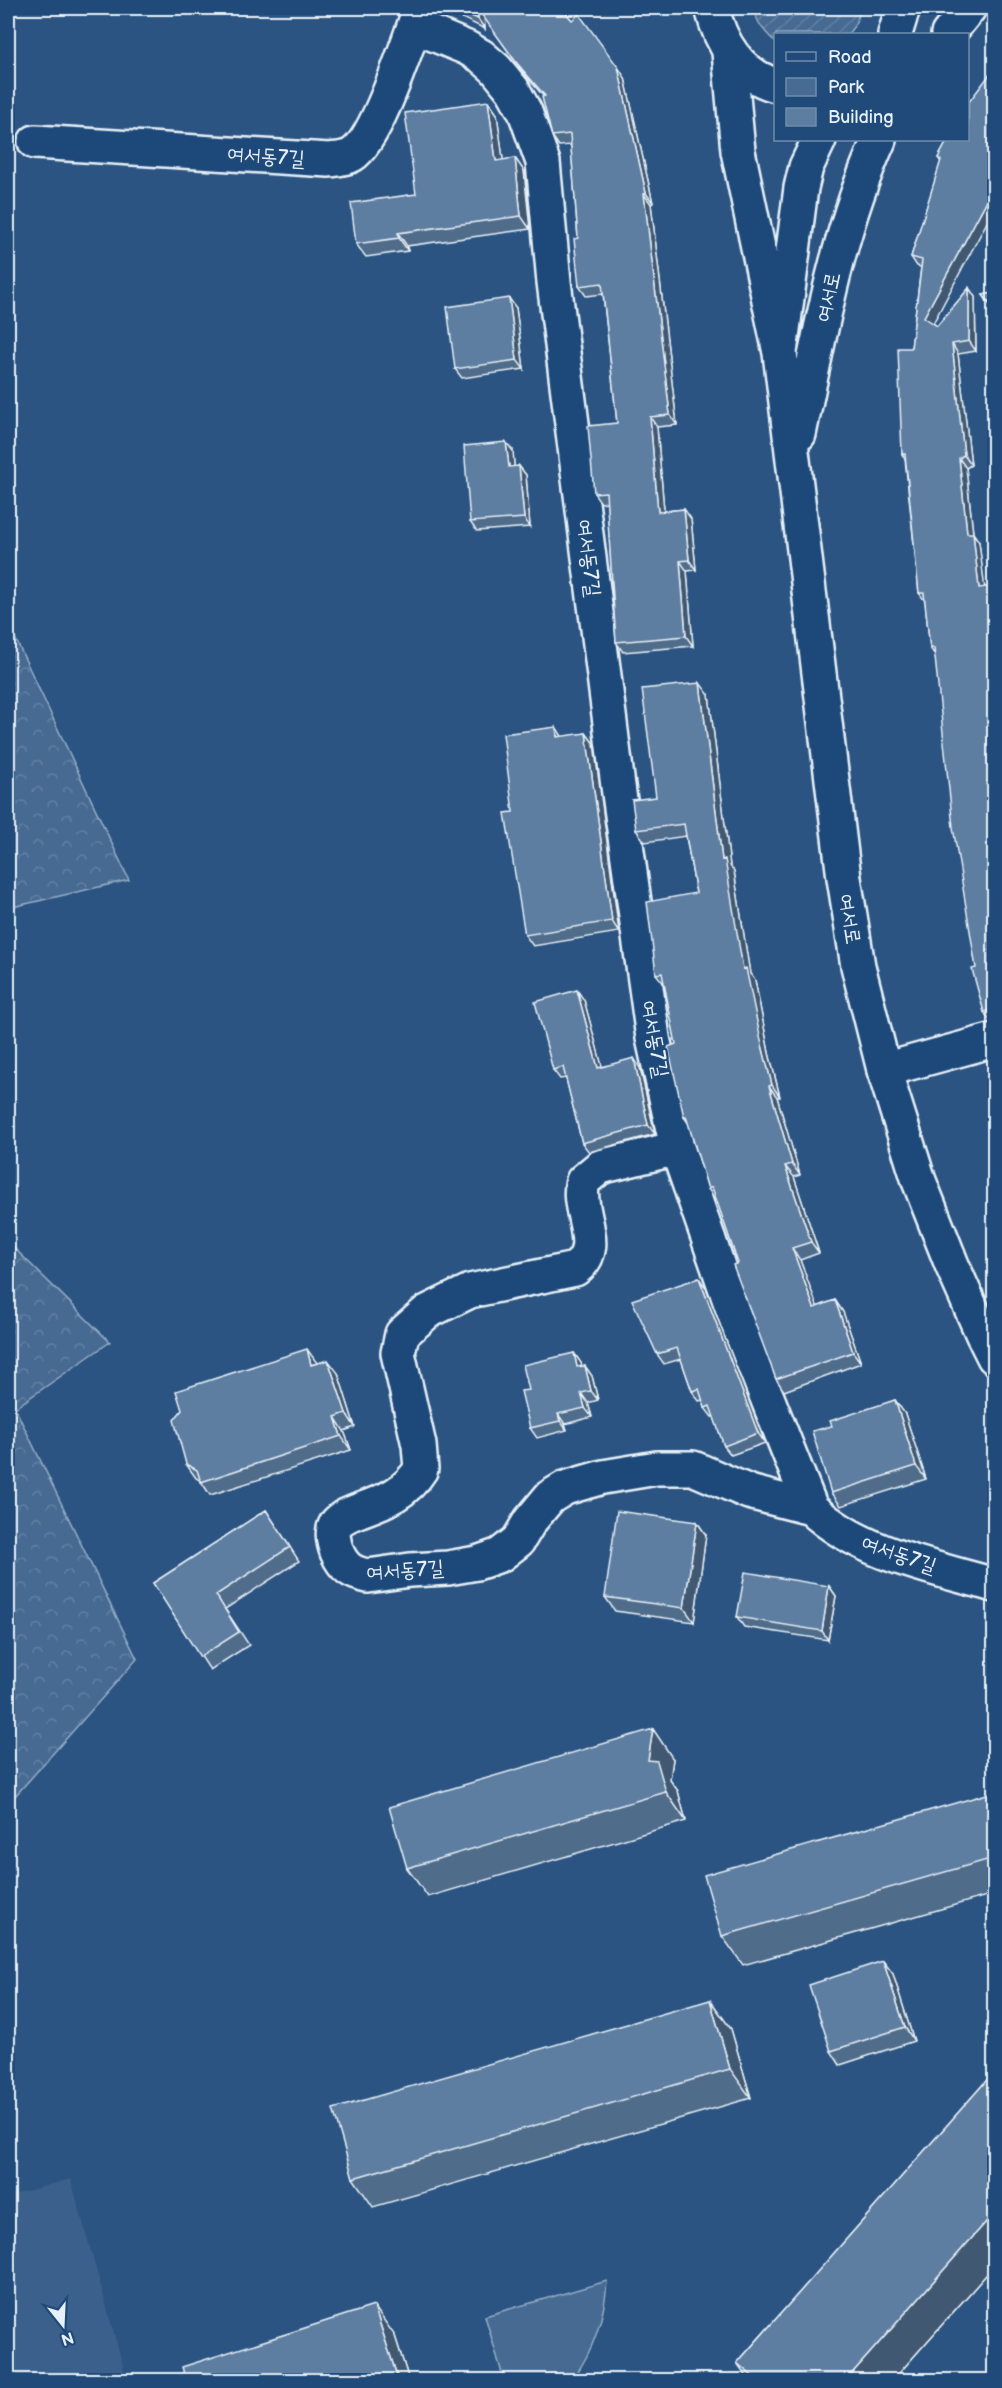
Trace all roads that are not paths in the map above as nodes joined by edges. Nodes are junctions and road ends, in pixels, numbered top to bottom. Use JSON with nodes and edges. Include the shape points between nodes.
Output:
{"nodes":[{"id":1,"x":712,"y":8,"type":"edge"},
{"id":2,"x":969,"y":8,"type":"edge"},
{"id":3,"x":417,"y":17,"type":"edge"},
{"id":4,"x":949,"y":33,"type":"edge"},
{"id":5,"x":729,"y":52,"type":"junction"},
{"id":6,"x":774,"y":84,"type":"edge"},
{"id":7,"x":819,"y":141,"type":"edge"},
{"id":8,"x":879,"y":141,"type":"edge"},
{"id":9,"x":35,"y":142,"type":"dead end"},
{"id":10,"x":780,"y":353,"type":"junction"},
{"id":11,"x":793,"y":459,"type":"junction"},
{"id":12,"x":994,"y":1040,"type":"edge"},
{"id":13,"x":884,"y":1070,"type":"junction"},
{"id":14,"x":677,"y":1148,"type":"junction"},
{"id":15,"x":994,"y":1357,"type":"edge"},
{"id":16,"x":811,"y":1508,"type":"junction"},
{"id":17,"x":994,"y":1585,"type":"edge"}],
"edges":[{"from":1,"to":5,"type":"street"},
{"from":2,"to":4,"type":"street"},
{"from":3,"to":9,"type":"street","name":"여서동7길","via":[[391,90],[371,129],[360,148],[342,159]]},
{"from":3,"to":14,"type":"street","name":"여서동7길","via":[[475,52],[501,76],[525,112],[543,162],[554,282],[618,786],[653,1038]]},
{"from":5,"to":6,"type":"street","via":[[747,71]]},
{"from":5,"to":10,"type":"street","name":"여서로","via":[[742,174]]},
{"from":7,"to":10,"type":"street","name":"여서로","via":[[801,188]]},
{"from":8,"to":11,"type":"street","name":"여서로","via":[[838,253]]},
{"from":10,"to":11,"type":"street","name":"여서로"},
{"from":11,"to":13,"type":"street","name":"여서로","via":[[844,878],[858,966]]},
{"from":12,"to":13,"type":"street"},
{"from":13,"to":15,"type":"street","name":"여서로","via":[[919,1181]]},
{"from":14,"to":16,"type":"street","name":"여서동7길","via":[[739,1326]]},
{"from":14,"to":16,"type":"street","name":"여서동7길","via":[[600,1167],[583,1181],[581,1197],[588,1256],[575,1269],[470,1292],[427,1312],[407,1327],[398,1353],[421,1469],[406,1489],[342,1518],[333,1531],[336,1549],[347,1568],[368,1576],[477,1563],[500,1556],[519,1540],[550,1497],[565,1488],[657,1468],[693,1468],[749,1492]]},
{"from":16,"to":17,"type":"street","name":"여서동7길","via":[[842,1532],[876,1550]]}]}
